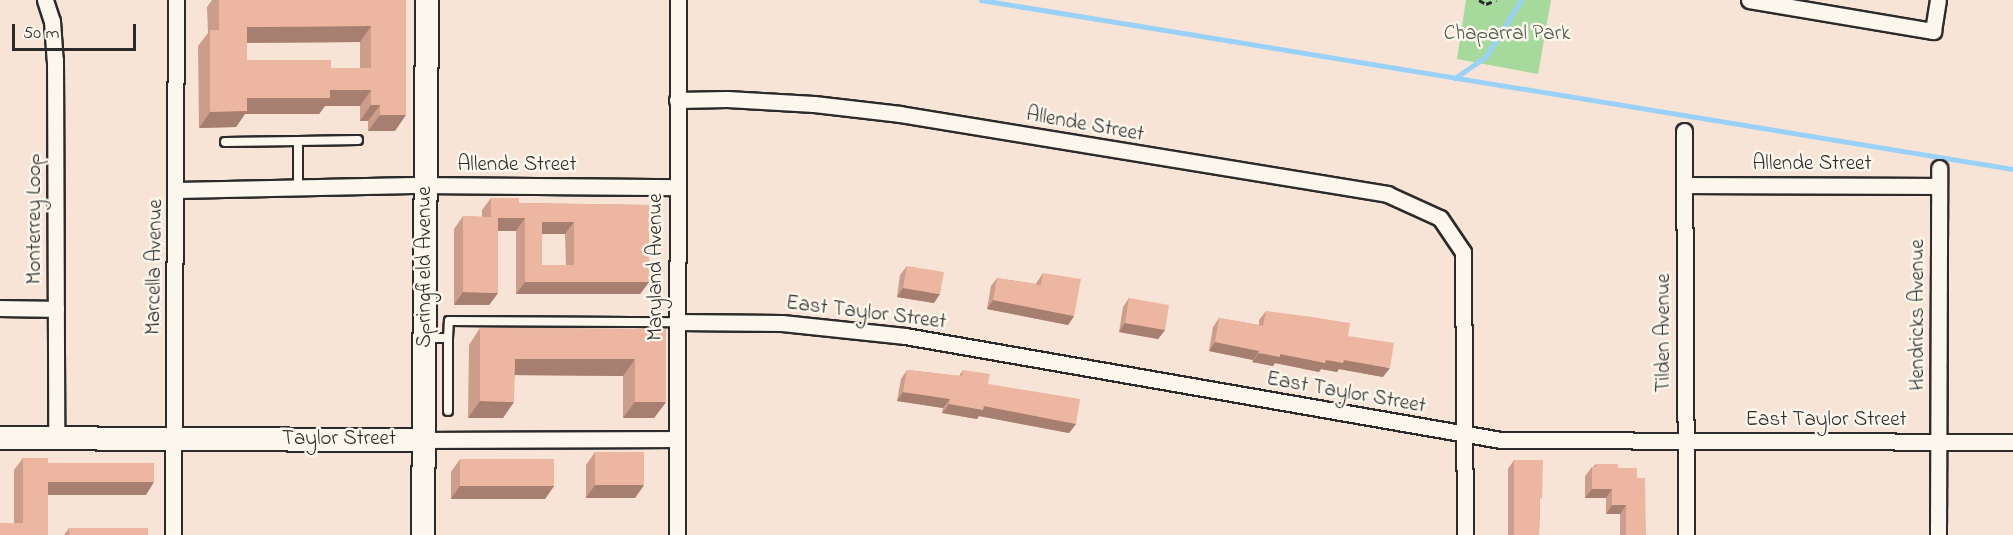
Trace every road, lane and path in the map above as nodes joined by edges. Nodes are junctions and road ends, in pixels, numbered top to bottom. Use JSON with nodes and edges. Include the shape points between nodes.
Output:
{"nodes":[{"id":1,"x":45,"y":0,"type":"edge"},
{"id":2,"x":176,"y":0,"type":"edge"},
{"id":3,"x":427,"y":0,"type":"edge"},
{"id":4,"x":678,"y":0,"type":"edge"},
{"id":5,"x":1479,"y":0,"type":"edge"},
{"id":6,"x":1496,"y":0,"type":"edge"},
{"id":7,"x":1749,"y":0,"type":"edge"},
{"id":8,"x":1938,"y":0,"type":"edge"},
{"id":9,"x":678,"y":100,"type":"junction"},
{"id":10,"x":1684,"y":131,"type":"dead end"},
{"id":11,"x":358,"y":140,"type":"dead end"},
{"id":12,"x":298,"y":141,"type":"junction"},
{"id":13,"x":225,"y":142,"type":"dead end"},
{"id":14,"x":1939,"y":168,"type":"dead end"},
{"id":15,"x":1685,"y":185,"type":"junction"},
{"id":16,"x":425,"y":186,"type":"junction"},
{"id":17,"x":1939,"y":186,"type":"junction"},
{"id":18,"x":678,"y":187,"type":"junction"},
{"id":19,"x":298,"y":188,"type":"junction"},
{"id":20,"x":177,"y":190,"type":"junction"},
{"id":21,"x":0,"y":308,"type":"edge"},
{"id":22,"x":56,"y":309,"type":"junction"},
{"id":23,"x":677,"y":322,"type":"junction"},
{"id":24,"x":424,"y":338,"type":"junction"},
{"id":25,"x":448,"y":338,"type":"junction"},
{"id":26,"x":448,"y":411,"type":"dead end"},
{"id":27,"x":1465,"y":435,"type":"junction"},
{"id":28,"x":0,"y":438,"type":"edge"},
{"id":29,"x":56,"y":438,"type":"junction"},
{"id":30,"x":174,"y":439,"type":"junction"},
{"id":31,"x":677,"y":439,"type":"junction"},
{"id":32,"x":424,"y":440,"type":"junction"},
{"id":33,"x":1685,"y":440,"type":"junction"},
{"id":34,"x":1938,"y":442,"type":"junction"},
{"id":35,"x":2013,"y":442,"type":"edge"},
{"id":36,"x":173,"y":535,"type":"edge"},
{"id":37,"x":423,"y":535,"type":"edge"},
{"id":38,"x":677,"y":535,"type":"edge"},
{"id":39,"x":1465,"y":535,"type":"edge"},
{"id":40,"x":1686,"y":535,"type":"edge"},
{"id":41,"x":1938,"y":535,"type":"edge"}],
"edges":[{"from":1,"to":22,"type":"street","name":"Monterrey Loop","via":[[52,21],[55,60]]},
{"from":2,"to":20,"type":"street","name":"Marcella Avenue"},
{"from":3,"to":16,"type":"main road","name":"Springfield Avenue"},
{"from":4,"to":9,"type":"street","name":"Maryland Avenue"},
{"from":5,"to":6,"type":"path","via":[[1491,4]]},
{"from":7,"to":8,"type":"street","via":[[1933,31]]},
{"from":9,"to":18,"type":"street","name":"Maryland Avenue"},
{"from":9,"to":27,"type":"street","name":"Allende Street","via":[[814,104],[900,114],[1387,194],[1440,218],[1463,252]]},
{"from":10,"to":15,"type":"street","name":"Tilden Avenue"},
{"from":11,"to":12,"type":"lane"},
{"from":12,"to":13,"type":"lane"},
{"from":12,"to":19,"type":"lane"},
{"from":14,"to":17,"type":"street","name":"Hendricks Avenue"},
{"from":15,"to":17,"type":"street","name":"Allende Street"},
{"from":15,"to":33,"type":"street","name":"Tilden Avenue"},
{"from":16,"to":18,"type":"street","name":"Allende Street"},
{"from":16,"to":19,"type":"street","name":"Allende Street"},
{"from":16,"to":24,"type":"main road","name":"Springfield Avenue"},
{"from":17,"to":34,"type":"street","name":"Hendricks Avenue"},
{"from":18,"to":23,"type":"street","name":"Maryland Avenue"},
{"from":19,"to":20,"type":"street","name":"Allende Street"},
{"from":20,"to":30,"type":"street","name":"Marcella Avenue"},
{"from":21,"to":22,"type":"street"},
{"from":22,"to":29,"type":"street","name":"Monterrey Loop"},
{"from":23,"to":25,"type":"lane","via":[[449,321]]},
{"from":23,"to":27,"type":"street","name":"East Taylor Street","via":[[782,323],[905,336]]},
{"from":23,"to":31,"type":"street","name":"Maryland Avenue"},
{"from":24,"to":25,"type":"lane"},
{"from":24,"to":32,"type":"main road","name":"Springfield Avenue"},
{"from":25,"to":26,"type":"lane"},
{"from":27,"to":33,"type":"street","name":"East Taylor Street","via":[[1501,440]]},
{"from":27,"to":39,"type":"street"},
{"from":28,"to":29,"type":"main road","name":"Taylor Street"},
{"from":29,"to":30,"type":"main road","name":"Taylor Street"},
{"from":30,"to":32,"type":"main road","name":"Taylor Street"},
{"from":30,"to":36,"type":"street","name":"Marcella Avenue"},
{"from":31,"to":32,"type":"street","name":"Taylor Street"},
{"from":31,"to":38,"type":"street","name":"Maryland Avenue"},
{"from":32,"to":37,"type":"main road","name":"Springfield Avenue"},
{"from":33,"to":34,"type":"street","name":"East Taylor Street"},
{"from":33,"to":40,"type":"street","name":"Tilden Avenue"},
{"from":34,"to":35,"type":"street","name":"East Taylor Street"},
{"from":34,"to":41,"type":"street","name":"Hendricks Avenue"}]}
